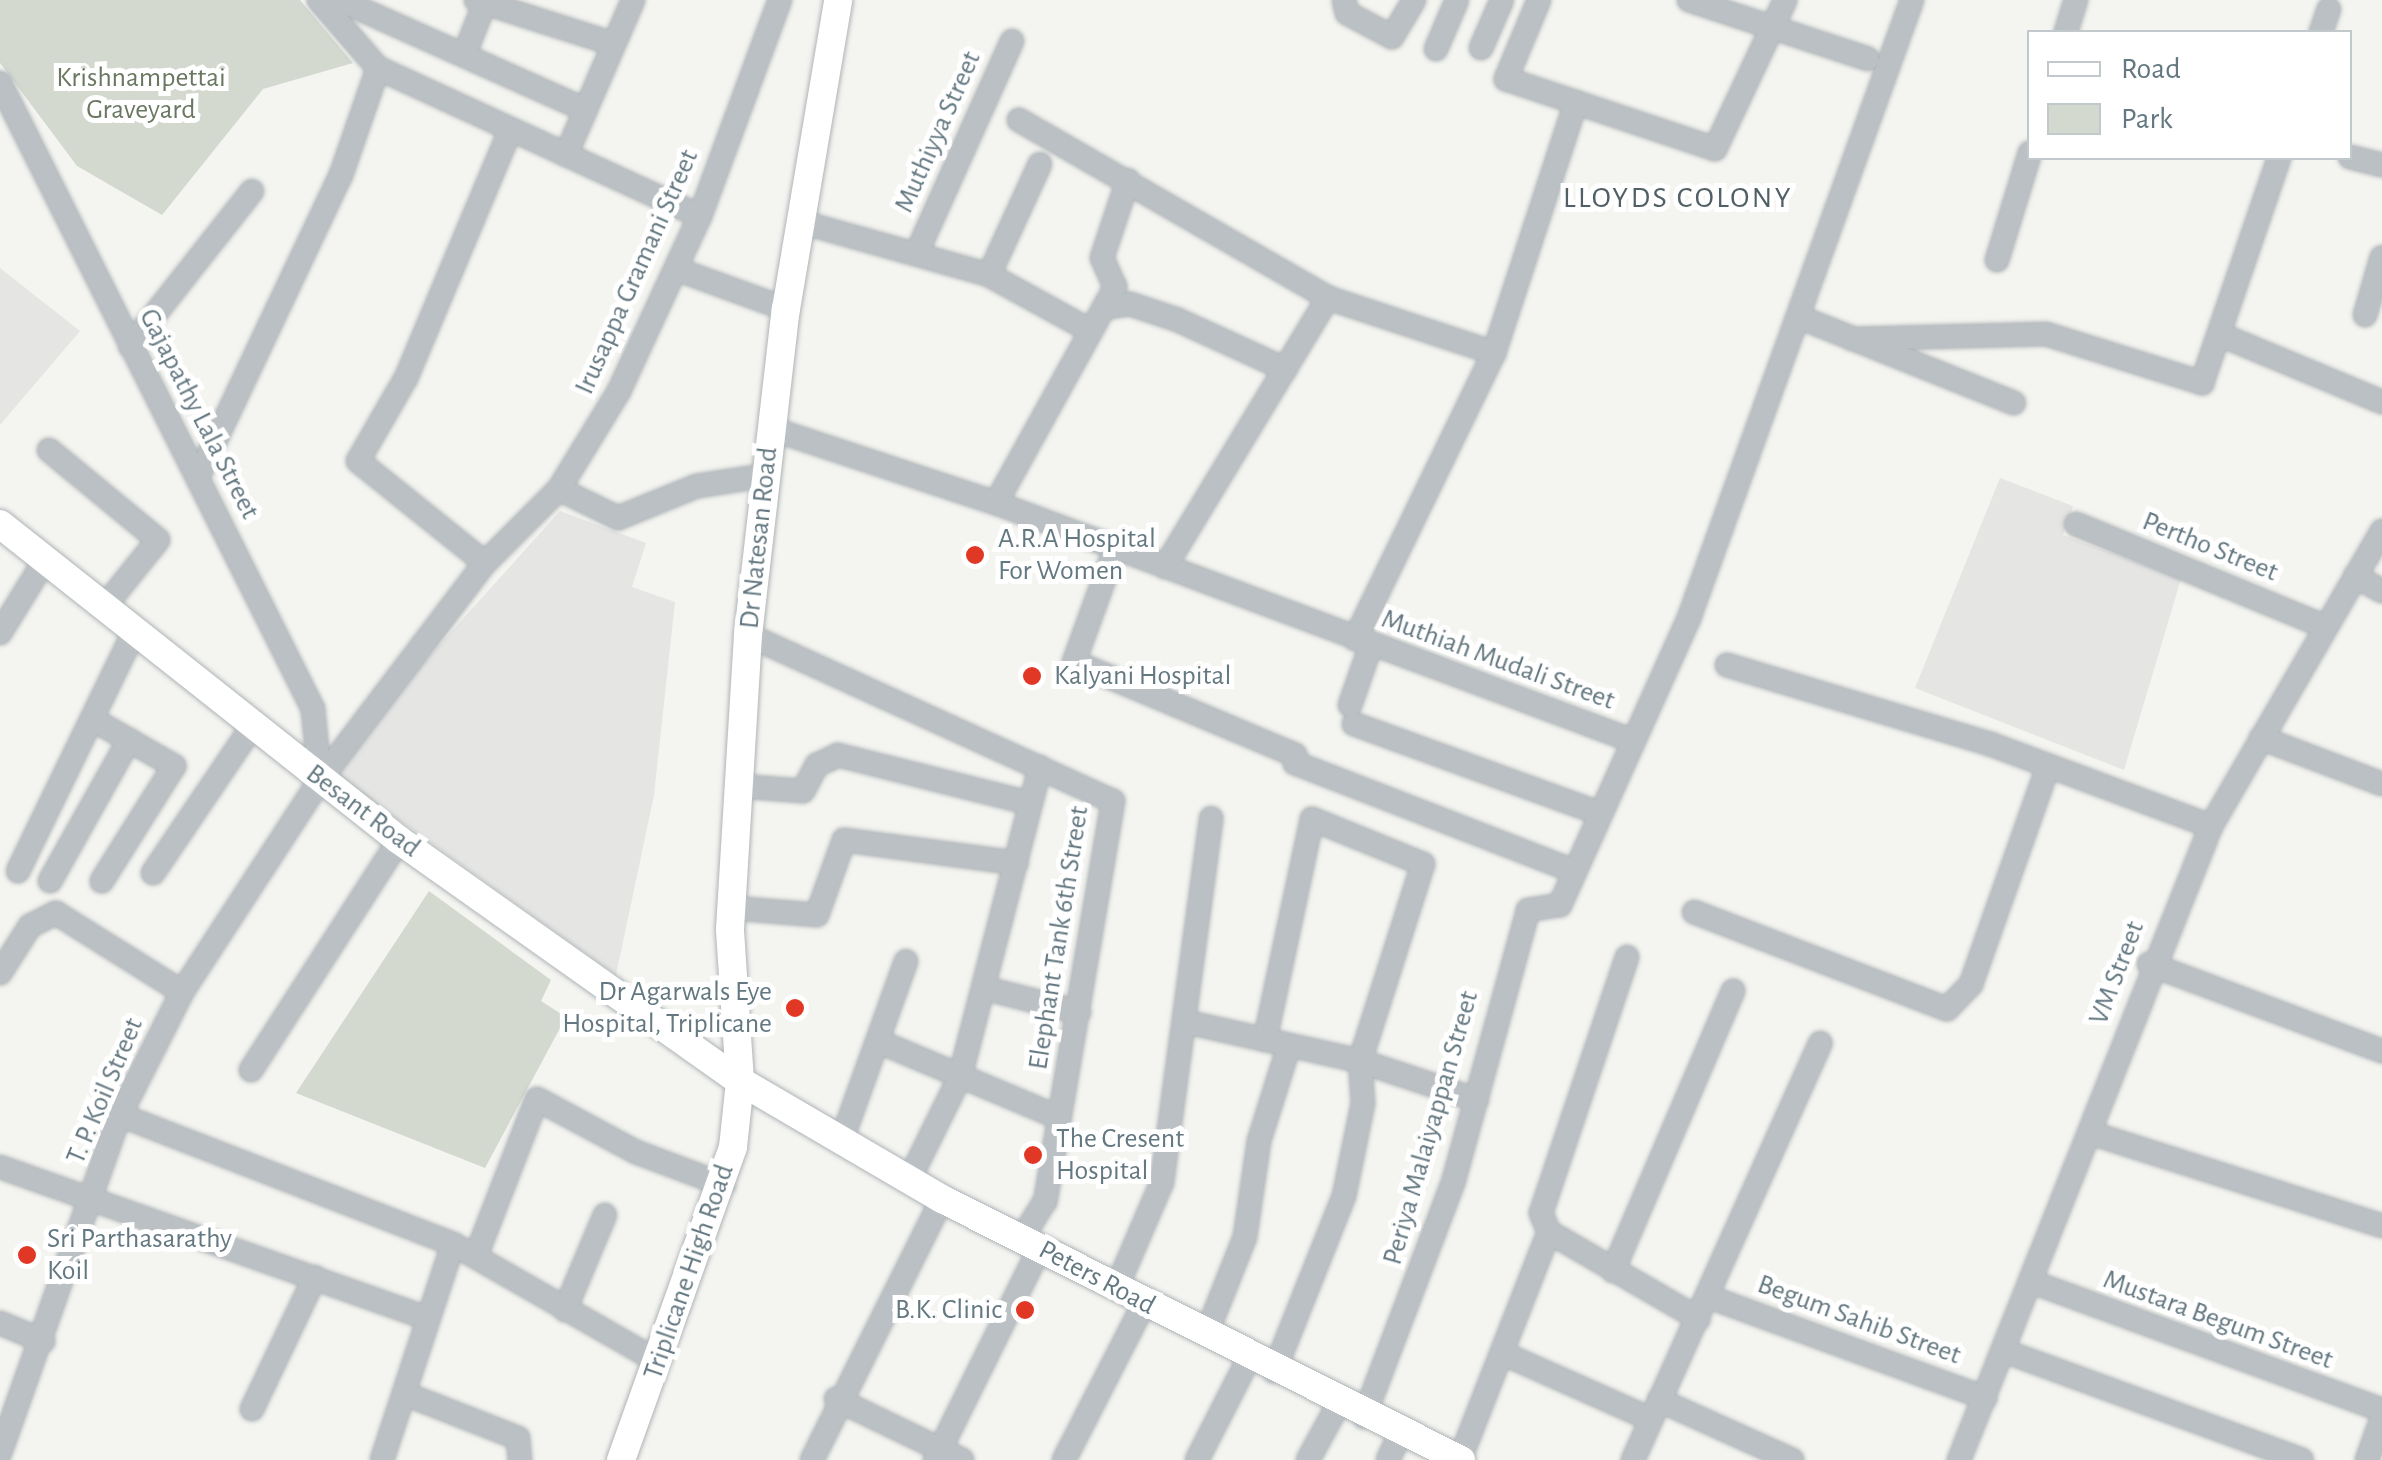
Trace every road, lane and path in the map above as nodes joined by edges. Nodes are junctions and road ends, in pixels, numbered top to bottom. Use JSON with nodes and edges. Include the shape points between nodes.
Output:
{"nodes":[{"id":1,"x":340,"y":0,"type":"edge"},
{"id":2,"x":633,"y":0,"type":"edge"},
{"id":3,"x":780,"y":0,"type":"edge"},
{"id":4,"x":838,"y":0,"type":"edge"},
{"id":5,"x":1344,"y":0,"type":"edge"},
{"id":6,"x":1414,"y":0,"type":"edge"},
{"id":7,"x":1457,"y":0,"type":"edge"},
{"id":8,"x":1502,"y":0,"type":"edge"},
{"id":9,"x":1539,"y":0,"type":"edge"},
{"id":10,"x":1689,"y":0,"type":"edge"},
{"id":11,"x":1784,"y":0,"type":"edge"},
{"id":12,"x":1912,"y":0,"type":"edge"},
{"id":13,"x":2076,"y":0,"type":"edge"},
{"id":14,"x":482,"y":1,"type":"edge"},
{"id":15,"x":318,"y":3,"type":"edge"},
{"id":16,"x":2329,"y":9,"type":"dead end"},
{"id":17,"x":1776,"y":29,"type":"junction"},
{"id":18,"x":2067,"y":30,"type":"edge"},
{"id":19,"x":2322,"y":30,"type":"edge"},
{"id":20,"x":1012,"y":41,"type":"dead end"},
{"id":21,"x":610,"y":43,"type":"junction"},
{"id":22,"x":1480,"y":48,"type":"dead end"},
{"id":23,"x":1436,"y":49,"type":"dead end"},
{"id":24,"x":465,"y":53,"type":"junction"},
{"id":25,"x":1868,"y":59,"type":"dead end"},
{"id":26,"x":378,"y":68,"type":"junction"},
{"id":27,"x":0,"y":84,"type":"edge"},
{"id":28,"x":1576,"y":102,"type":"junction"},
{"id":29,"x":586,"y":110,"type":"junction"},
{"id":30,"x":8,"y":116,"type":"edge"},
{"id":31,"x":1019,"y":120,"type":"dead end"},
{"id":32,"x":509,"y":133,"type":"junction"},
{"id":33,"x":566,"y":155,"type":"junction"},
{"id":34,"x":2352,"y":158,"type":"edge"},
{"id":35,"x":2028,"y":160,"type":"edge"},
{"id":36,"x":2278,"y":160,"type":"edge"},
{"id":37,"x":1040,"y":164,"type":"dead end"},
{"id":38,"x":2382,"y":165,"type":"edge"},
{"id":39,"x":1128,"y":180,"type":"junction"},
{"id":40,"x":252,"y":191,"type":"dead end"},
{"id":41,"x":700,"y":216,"type":"junction"},
{"id":42,"x":801,"y":222,"type":"junction"},
{"id":43,"x":919,"y":248,"type":"junction"},
{"id":44,"x":2382,"y":257,"type":"edge"},
{"id":45,"x":1997,"y":260,"type":"dead end"},
{"id":46,"x":676,"y":269,"type":"junction"},
{"id":47,"x":989,"y":274,"type":"junction"},
{"id":48,"x":1328,"y":298,"type":"junction"},
{"id":49,"x":786,"y":308,"type":"junction"},
{"id":50,"x":1104,"y":308,"type":"junction"},
{"id":51,"x":2364,"y":315,"type":"dead end"},
{"id":52,"x":1804,"y":319,"type":"junction"},
{"id":53,"x":1091,"y":331,"type":"junction"},
{"id":54,"x":2221,"y":335,"type":"junction"},
{"id":55,"x":1852,"y":339,"type":"junction"},
{"id":56,"x":130,"y":346,"type":"junction"},
{"id":57,"x":1494,"y":354,"type":"junction"},
{"id":58,"x":1285,"y":369,"type":"junction"},
{"id":59,"x":2382,"y":402,"type":"edge"},
{"id":60,"x":2014,"y":403,"type":"dead end"},
{"id":61,"x":772,"y":429,"type":"junction"},
{"id":62,"x":50,"y":450,"type":"dead end"},
{"id":63,"x":199,"y":475,"type":"junction"},
{"id":64,"x":763,"y":476,"type":"junction"},
{"id":65,"x":559,"y":489,"type":"junction"},
{"id":66,"x":996,"y":503,"type":"junction"},
{"id":67,"x":0,"y":524,"type":"edge"},
{"id":68,"x":2076,"y":524,"type":"dead end"},
{"id":69,"x":2382,"y":531,"type":"edge"},
{"id":70,"x":1115,"y":548,"type":"junction"},
{"id":71,"x":47,"y":556,"type":"junction"},
{"id":72,"x":485,"y":563,"type":"junction"},
{"id":73,"x":1165,"y":567,"type":"junction"},
{"id":74,"x":2355,"y":576,"type":"junction"},
{"id":75,"x":2382,"y":591,"type":"edge"},
{"id":76,"x":105,"y":606,"type":"junction"},
{"id":77,"x":2321,"y":625,"type":"junction"},
{"id":78,"x":134,"y":630,"type":"junction"},
{"id":79,"x":0,"y":633,"type":"edge"},
{"id":80,"x":748,"y":634,"type":"junction"},
{"id":81,"x":1363,"y":642,"type":"junction"},
{"id":82,"x":1727,"y":665,"type":"dead end"},
{"id":83,"x":92,"y":718,"type":"junction"},
{"id":84,"x":254,"y":724,"type":"junction"},
{"id":85,"x":2262,"y":738,"type":"junction"},
{"id":86,"x":1628,"y":739,"type":"junction"},
{"id":87,"x":129,"y":740,"type":"junction"},
{"id":88,"x":2048,"y":766,"type":"junction"},
{"id":89,"x":1040,"y":767,"type":"junction"},
{"id":90,"x":320,"y":780,"type":"junction"},
{"id":91,"x":2382,"y":784,"type":"edge"},
{"id":92,"x":738,"y":786,"type":"junction"},
{"id":93,"x":1029,"y":803,"type":"junction"},
{"id":94,"x":1598,"y":812,"type":"junction"},
{"id":95,"x":1211,"y":818,"type":"dead end"},
{"id":96,"x":2211,"y":826,"type":"junction"},
{"id":97,"x":399,"y":840,"type":"junction"},
{"id":98,"x":1016,"y":863,"type":"junction"},
{"id":99,"x":18,"y":872,"type":"dead end"},
{"id":100,"x":1574,"y":872,"type":"junction"},
{"id":101,"x":153,"y":873,"type":"dead end"},
{"id":102,"x":102,"y":881,"type":"dead end"},
{"id":103,"x":50,"y":882,"type":"dead end"},
{"id":104,"x":732,"y":908,"type":"junction"},
{"id":105,"x":1694,"y":912,"type":"dead end"},
{"id":106,"x":1626,"y":957,"type":"dead end"},
{"id":107,"x":906,"y":962,"type":"dead end"},
{"id":108,"x":2149,"y":964,"type":"junction"},
{"id":109,"x":0,"y":972,"type":"edge"},
{"id":110,"x":986,"y":989,"type":"junction"},
{"id":111,"x":182,"y":992,"type":"junction"},
{"id":112,"x":1732,"y":992,"type":"dead end"},
{"id":113,"x":1079,"y":1012,"type":"junction"},
{"id":114,"x":1186,"y":1022,"type":"junction"},
{"id":115,"x":1265,"y":1040,"type":"junction"},
{"id":116,"x":880,"y":1042,"type":"junction"},
{"id":117,"x":1820,"y":1043,"type":"dead end"},
{"id":118,"x":1288,"y":1046,"type":"junction"},
{"id":119,"x":2382,"y":1051,"type":"edge"},
{"id":120,"x":1360,"y":1061,"type":"junction"},
{"id":121,"x":251,"y":1070,"type":"dead end"},
{"id":122,"x":960,"y":1077,"type":"junction"},
{"id":123,"x":740,"y":1080,"type":"junction"},
{"id":124,"x":1477,"y":1100,"type":"junction"},
{"id":125,"x":120,"y":1114,"type":"junction"},
{"id":126,"x":1060,"y":1118,"type":"junction"},
{"id":127,"x":2091,"y":1133,"type":"junction"},
{"id":128,"x":841,"y":1142,"type":"junction"},
{"id":129,"x":0,"y":1167,"type":"edge"},
{"id":130,"x":909,"y":1180,"type":"junction"},
{"id":131,"x":724,"y":1184,"type":"junction"},
{"id":132,"x":942,"y":1199,"type":"junction"},
{"id":133,"x":92,"y":1200,"type":"junction"},
{"id":134,"x":605,"y":1215,"type":"dead end"},
{"id":135,"x":2382,"y":1226,"type":"edge"},
{"id":136,"x":1549,"y":1232,"type":"junction"},
{"id":137,"x":1031,"y":1243,"type":"junction"},
{"id":138,"x":454,"y":1244,"type":"junction"},
{"id":139,"x":476,"y":1256,"type":"junction"},
{"id":140,"x":1613,"y":1271,"type":"junction"},
{"id":141,"x":315,"y":1277,"type":"junction"},
{"id":142,"x":2035,"y":1283,"type":"junction"},
{"id":143,"x":1116,"y":1290,"type":"junction"},
{"id":144,"x":1712,"y":1298,"type":"junction"},
{"id":145,"x":1144,"y":1304,"type":"junction"},
{"id":146,"x":565,"y":1310,"type":"junction"},
{"id":147,"x":426,"y":1318,"type":"junction"},
{"id":148,"x":1700,"y":1319,"type":"junction"},
{"id":149,"x":0,"y":1323,"type":"edge"},
{"id":150,"x":1206,"y":1335,"type":"junction"},
{"id":151,"x":43,"y":1340,"type":"junction"},
{"id":152,"x":2004,"y":1351,"type":"junction"},
{"id":153,"x":1502,"y":1353,"type":"junction"},
{"id":154,"x":1249,"y":1358,"type":"junction"},
{"id":155,"x":658,"y":1360,"type":"junction"},
{"id":156,"x":1274,"y":1372,"type":"junction"},
{"id":157,"x":408,"y":1395,"type":"junction"},
{"id":158,"x":1985,"y":1398,"type":"junction"},
{"id":159,"x":836,"y":1399,"type":"junction"},
{"id":160,"x":252,"y":1409,"type":"dead end"},
{"id":161,"x":1654,"y":1410,"type":"junction"},
{"id":162,"x":2382,"y":1410,"type":"edge"},
{"id":163,"x":1351,"y":1411,"type":"junction"},
{"id":164,"x":2382,"y":1418,"type":"edge"},
{"id":165,"x":1400,"y":1434,"type":"junction"},
{"id":166,"x":0,"y":1454,"type":"edge"},
{"id":167,"x":937,"y":1455,"type":"edge"},
{"id":168,"x":382,"y":1460,"type":"edge"},
{"id":169,"x":520,"y":1460,"type":"edge"},
{"id":170,"x":621,"y":1460,"type":"edge"},
{"id":171,"x":812,"y":1460,"type":"edge"},
{"id":172,"x":962,"y":1460,"type":"edge"},
{"id":173,"x":1064,"y":1460,"type":"edge"},
{"id":174,"x":1197,"y":1460,"type":"edge"},
{"id":175,"x":1308,"y":1460,"type":"edge"},
{"id":176,"x":1388,"y":1460,"type":"edge"},
{"id":177,"x":1460,"y":1460,"type":"edge"},
{"id":178,"x":1633,"y":1460,"type":"edge"},
{"id":179,"x":1792,"y":1460,"type":"edge"},
{"id":180,"x":1958,"y":1460,"type":"edge"},
{"id":181,"x":2302,"y":1460,"type":"edge"},
{"id":182,"x":2367,"y":1460,"type":"edge"}],
"edges":[{"from":1,"to":24,"type":"street"},
{"from":2,"to":21,"type":"street"},
{"from":3,"to":41,"type":"street","name":"Irusappa Gramani Street"},
{"from":4,"to":42,"type":"main road","name":"Dr Natesan Road"},
{"from":5,"to":6,"type":"street","via":[[1347,13],[1392,37]]},
{"from":7,"to":23,"type":"street"},
{"from":8,"to":22,"type":"street"},
{"from":9,"to":28,"type":"street","via":[[1506,79]]},
{"from":10,"to":17,"type":"street"},
{"from":11,"to":17,"type":"street"},
{"from":12,"to":52,"type":"street","name":"Muthiah Mudali Street"},
{"from":13,"to":18,"type":"street"},
{"from":14,"to":21,"type":"street"},
{"from":14,"to":24,"type":"street"},
{"from":15,"to":26,"type":"street"},
{"from":16,"to":19,"type":"street"},
{"from":17,"to":25,"type":"street"},
{"from":17,"to":28,"type":"street","via":[[1716,149]]},
{"from":20,"to":43,"type":"street","name":"Muthiyya Street"},
{"from":21,"to":29,"type":"street"},
{"from":24,"to":29,"type":"street"},
{"from":26,"to":32,"type":"street"},
{"from":26,"to":63,"type":"street","via":[[341,175]]},
{"from":27,"to":30,"type":"street","name":"Gajapathy Lala Street"},
{"from":28,"to":57,"type":"street"},
{"from":29,"to":33,"type":"street"},
{"from":30,"to":56,"type":"street","name":"Gajapathy Lala Street"},
{"from":31,"to":39,"type":"street"},
{"from":32,"to":33,"type":"street"},
{"from":32,"to":72,"type":"street","via":[[406,378],[358,461]]},
{"from":33,"to":41,"type":"street"},
{"from":34,"to":38,"type":"street"},
{"from":35,"to":45,"type":"street"},
{"from":36,"to":54,"type":"street"},
{"from":37,"to":47,"type":"street"},
{"from":39,"to":48,"type":"street"},
{"from":39,"to":50,"type":"street","via":[[1102,258],[1115,287]]},
{"from":40,"to":56,"type":"street"},
{"from":41,"to":46,"type":"street","name":"Irusappa Gramani Street"},
{"from":42,"to":43,"type":"street"},
{"from":42,"to":49,"type":"main road","name":"Dr Natesan Road"},
{"from":43,"to":47,"type":"street"},
{"from":44,"to":51,"type":"street"},
{"from":46,"to":49,"type":"street"},
{"from":46,"to":65,"type":"street","name":"Irusappa Gramani Street","via":[[620,392]]},
{"from":47,"to":53,"type":"street"},
{"from":48,"to":57,"type":"street"},
{"from":48,"to":58,"type":"street"},
{"from":49,"to":61,"type":"main road","name":"Dr Natesan Road"},
{"from":50,"to":53,"type":"street"},
{"from":50,"to":58,"type":"street","via":[[1130,304],[1178,320]]},
{"from":52,"to":55,"type":"street"},
{"from":52,"to":86,"type":"street","name":"Muthiah Mudali Street","via":[[1690,618]]},
{"from":53,"to":66,"type":"street"},
{"from":54,"to":55,"type":"street","via":[[2202,383],[2046,334]]},
{"from":54,"to":59,"type":"street"},
{"from":55,"to":60,"type":"street"},
{"from":56,"to":63,"type":"street","name":"Gajapathy Lala Street"},
{"from":57,"to":81,"type":"street"},
{"from":58,"to":73,"type":"street"},
{"from":61,"to":64,"type":"main road","name":"Dr Natesan Road"},
{"from":61,"to":66,"type":"street","name":"Muthiah Mudali Street"},
{"from":62,"to":76,"type":"street","via":[[158,540]]},
{"from":63,"to":90,"type":"street","name":"Gajapathy Lala Street","via":[[314,709]]},
{"from":64,"to":65,"type":"street","via":[[697,486],[618,518]]},
{"from":64,"to":80,"type":"main road","name":"Dr Natesan Road"},
{"from":65,"to":72,"type":"street","name":"Irusappa Gramani Street"},
{"from":66,"to":70,"type":"street","name":"Muthiah Mudali Street"},
{"from":67,"to":71,"type":"main road","name":"Besant Road"},
{"from":68,"to":77,"type":"street","name":"Pertho Street"},
{"from":69,"to":74,"type":"street","name":"VM Street"},
{"from":70,"to":73,"type":"street","name":"Muthiah Mudali Street"},
{"from":70,"to":100,"type":"street","via":[[1071,656],[1080,666],[1296,755],[1295,763]]},
{"from":71,"to":76,"type":"main road","name":"Besant Road"},
{"from":71,"to":79,"type":"street"},
{"from":72,"to":90,"type":"street","name":"Irusappa Gramani Street"},
{"from":73,"to":81,"type":"street","name":"Muthiah Mudali Street"},
{"from":74,"to":75,"type":"street"},
{"from":74,"to":77,"type":"street","name":"VM Street"},
{"from":76,"to":78,"type":"main road","name":"Besant Road"},
{"from":77,"to":85,"type":"street","name":"VM Street"},
{"from":78,"to":83,"type":"street"},
{"from":78,"to":84,"type":"main road","name":"Besant Road"},
{"from":80,"to":89,"type":"street","name":"Elephant Tank 6th Street"},
{"from":80,"to":92,"type":"main road","name":"Dr Natesan Road"},
{"from":81,"to":86,"type":"street","name":"Muthiah Mudali Street"},
{"from":81,"to":94,"type":"street","via":[[1352,714]]},
{"from":82,"to":88,"type":"street"},
{"from":83,"to":87,"type":"street"},
{"from":83,"to":99,"type":"street"},
{"from":84,"to":90,"type":"main road","name":"Besant Road"},
{"from":84,"to":101,"type":"street"},
{"from":85,"to":91,"type":"street"},
{"from":85,"to":96,"type":"street","name":"VM Street"},
{"from":86,"to":94,"type":"street"},
{"from":87,"to":102,"type":"street","via":[[174,766]]},
{"from":87,"to":103,"type":"street"},
{"from":88,"to":96,"type":"street"},
{"from":88,"to":105,"type":"street","via":[[1972,984],[1947,1009]]},
{"from":89,"to":93,"type":"street"},
{"from":89,"to":113,"type":"street","name":"Elephant Tank 6th Street","via":[[1113,801]]},
{"from":90,"to":97,"type":"main road","name":"Besant Road"},
{"from":90,"to":111,"type":"street","name":"T. P. Koil Street"},
{"from":92,"to":93,"type":"street","via":[[804,791],[817,764],[838,756]]},
{"from":92,"to":104,"type":"main road","name":"Dr Natesan Road"},
{"from":93,"to":98,"type":"street"},
{"from":94,"to":100,"type":"street"},
{"from":95,"to":114,"type":"street"},
{"from":96,"to":108,"type":"street","name":"VM Street"},
{"from":97,"to":121,"type":"street"},
{"from":97,"to":123,"type":"main road","name":"Besant Road"},
{"from":98,"to":104,"type":"street","via":[[844,840],[817,915]]},
{"from":98,"to":110,"type":"street"},
{"from":100,"to":124,"type":"street","name":"Periya Malaiyappan Street","via":[[1558,908],[1528,910]]},
{"from":104,"to":123,"type":"main road","name":"Dr Natesan Road"},
{"from":106,"to":136,"type":"street","via":[[1542,1213]]},
{"from":107,"to":116,"type":"street"},
{"from":108,"to":119,"type":"street"},
{"from":108,"to":127,"type":"street","name":"VM Street"},
{"from":109,"to":111,"type":"street","via":[[30,926],[56,913]]},
{"from":110,"to":113,"type":"street"},
{"from":110,"to":122,"type":"street"},
{"from":111,"to":125,"type":"street","name":"T. P. Koil Street"},
{"from":112,"to":140,"type":"street"},
{"from":113,"to":126,"type":"street","name":"Elephant Tank 6th Street"},
{"from":114,"to":115,"type":"street"},
{"from":114,"to":143,"type":"street","via":[[1162,1182]]},
{"from":115,"to":118,"type":"street"},
{"from":115,"to":120,"type":"street","via":[[1312,818],[1424,864]]},
{"from":116,"to":122,"type":"street"},
{"from":116,"to":128,"type":"street"},
{"from":117,"to":144,"type":"street"},
{"from":118,"to":120,"type":"street"},
{"from":118,"to":150,"type":"street","via":[[1259,1141],[1245,1237]]},
{"from":120,"to":124,"type":"street"},
{"from":120,"to":156,"type":"street","via":[[1363,1104],[1344,1196]]},
{"from":122,"to":126,"type":"street"},
{"from":122,"to":130,"type":"street"},
{"from":123,"to":128,"type":"main road","name":"Peters Road"},
{"from":123,"to":131,"type":"main road","name":"Triplicane High Road"},
{"from":124,"to":163,"type":"street","name":"Periya Malaiyappan Street"},
{"from":125,"to":133,"type":"street","name":"T. P. Koil Street"},
{"from":125,"to":138,"type":"street"},
{"from":126,"to":137,"type":"street","name":"Elephant Tank 6th Street"},
{"from":127,"to":135,"type":"street"},
{"from":127,"to":142,"type":"street","name":"VM Street"},
{"from":128,"to":130,"type":"main road","name":"Peters Road"},
{"from":129,"to":133,"type":"street"},
{"from":130,"to":132,"type":"main road","name":"Peters Road"},
{"from":131,"to":139,"type":"street","via":[[636,1152],[537,1099]]},
{"from":131,"to":155,"type":"main road","name":"Triplicane High Road"},
{"from":132,"to":137,"type":"main road","name":"Peters Road"},
{"from":132,"to":159,"type":"street"},
{"from":133,"to":141,"type":"street"},
{"from":133,"to":151,"type":"street","name":"T. P. Koil Street"},
{"from":134,"to":146,"type":"street"},
{"from":136,"to":140,"type":"street"},
{"from":136,"to":153,"type":"street"},
{"from":137,"to":143,"type":"main road","name":"Peters Road"},
{"from":137,"to":167,"type":"street","name":"Elephant Tank 6th Street"},
{"from":138,"to":139,"type":"street"},
{"from":138,"to":147,"type":"street"},
{"from":139,"to":146,"type":"street"},
{"from":140,"to":148,"type":"street"},
{"from":141,"to":147,"type":"street"},
{"from":141,"to":160,"type":"street"},
{"from":142,"to":152,"type":"street","name":"VM Street"},
{"from":142,"to":162,"type":"street","name":"Mustara Begum Street"},
{"from":143,"to":145,"type":"main road","name":"Peters Road"},
{"from":144,"to":148,"type":"street"},
{"from":144,"to":158,"type":"street","name":"Begum Sahib Street"},
{"from":145,"to":150,"type":"main road","name":"Peters Road"},
{"from":145,"to":173,"type":"street"},
{"from":146,"to":155,"type":"street"},
{"from":147,"to":157,"type":"street"},
{"from":148,"to":161,"type":"street"},
{"from":149,"to":151,"type":"street"},
{"from":150,"to":154,"type":"main road","name":"Peters Road"},
{"from":151,"to":166,"type":"street","name":"T. P. Koil Street"},
{"from":152,"to":158,"type":"street","name":"VM Street"},
{"from":152,"to":181,"type":"street"},
{"from":153,"to":161,"type":"street"},
{"from":153,"to":177,"type":"street"},
{"from":154,"to":156,"type":"main road","name":"Peters Road"},
{"from":154,"to":174,"type":"street"},
{"from":155,"to":170,"type":"main road","name":"Triplicane High Road"},
{"from":156,"to":163,"type":"main road","name":"Peters Road"},
{"from":157,"to":168,"type":"street"},
{"from":157,"to":169,"type":"street","via":[[518,1438]]},
{"from":158,"to":180,"type":"street","name":"VM Street"},
{"from":159,"to":167,"type":"street"},
{"from":159,"to":171,"type":"street"},
{"from":161,"to":178,"type":"street"},
{"from":161,"to":179,"type":"street"},
{"from":163,"to":165,"type":"main road","name":"Peters Road"},
{"from":163,"to":175,"type":"street","name":"Periya Malaiyappan Street"},
{"from":164,"to":182,"type":"street"},
{"from":165,"to":176,"type":"street"},
{"from":165,"to":177,"type":"main road","name":"Peters Road"},
{"from":167,"to":172,"type":"street"}]}
